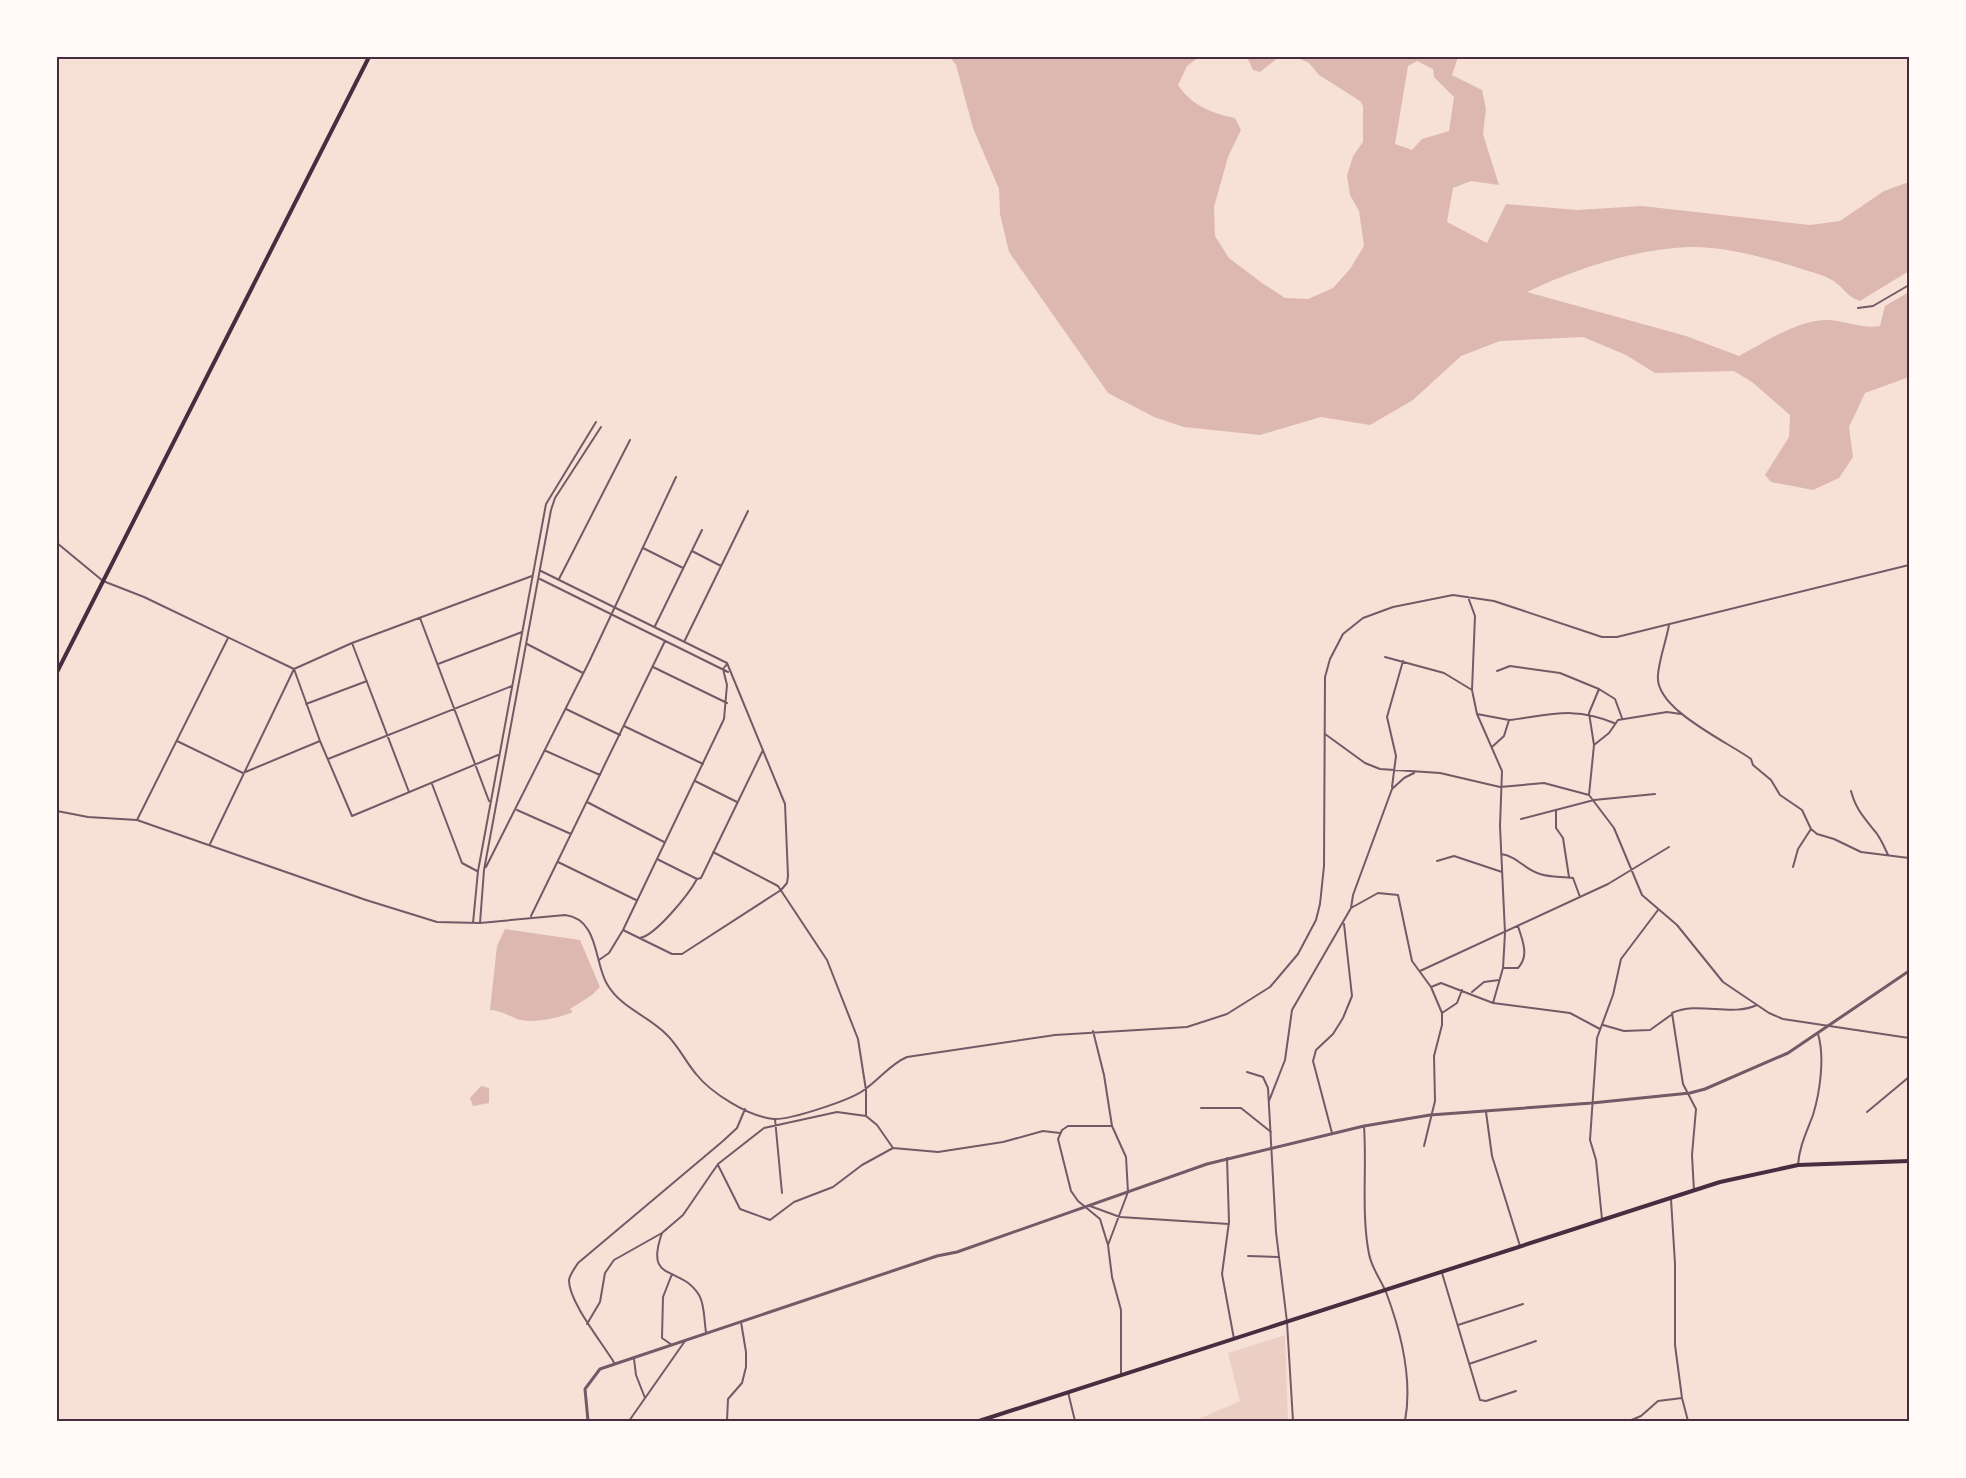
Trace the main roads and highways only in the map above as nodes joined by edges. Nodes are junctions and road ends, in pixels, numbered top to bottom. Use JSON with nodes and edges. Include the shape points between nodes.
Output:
{"nodes":[{"id":1,"x":369,"y":57,"type":"edge"},
{"id":2,"x":57,"y":672,"type":"edge"},
{"id":3,"x":1909,"y":1161,"type":"edge"},
{"id":4,"x":979,"y":1421,"type":"edge"}],
"edges":[{"from":1,"to":2,"type":"main road"},
{"from":3,"to":4,"type":"main road","via":[[1798,1165],[1759,1171]]}]}
